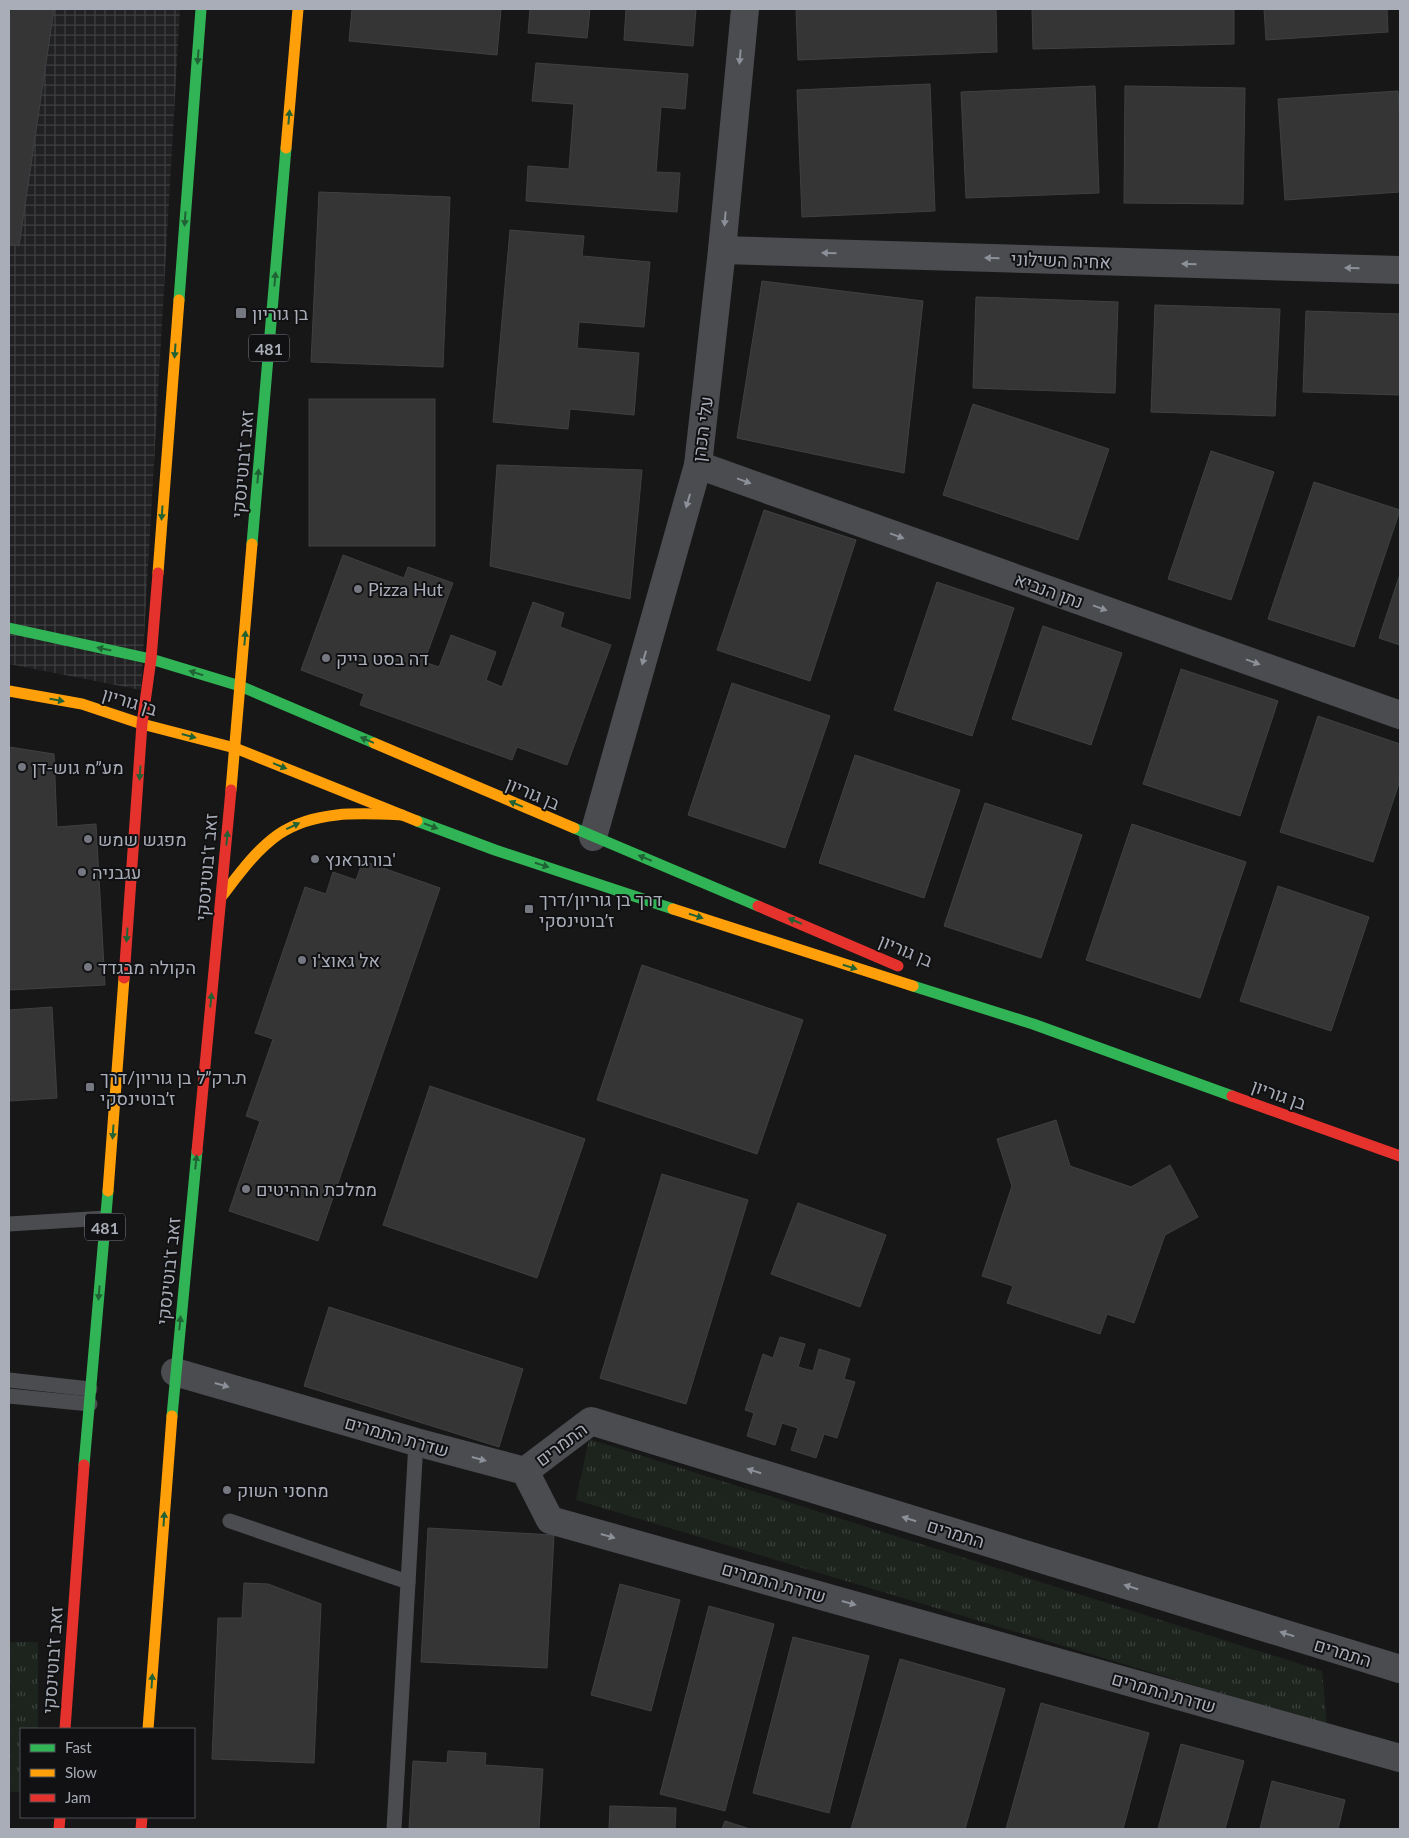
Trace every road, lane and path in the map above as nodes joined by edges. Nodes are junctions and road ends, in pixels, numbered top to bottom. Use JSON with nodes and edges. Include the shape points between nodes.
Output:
{"nodes":[{"id":1,"x":201,"y":9,"type":"edge"},
{"id":2,"x":298,"y":9,"type":"edge"},
{"id":3,"x":745,"y":9,"type":"edge"},
{"id":4,"x":722,"y":250,"type":"junction"},
{"id":5,"x":1400,"y":270,"type":"edge"},
{"id":6,"x":698,"y":465,"type":"junction"},
{"id":7,"x":9,"y":628,"type":"edge"},
{"id":8,"x":151,"y":659,"type":"junction"},
{"id":9,"x":240,"y":686,"type":"junction"},
{"id":10,"x":9,"y":691,"type":"edge"},
{"id":11,"x":1400,"y":715,"type":"edge"},
{"id":12,"x":142,"y":724,"type":"junction"},
{"id":13,"x":235,"y":748,"type":"junction"},
{"id":14,"x":402,"y":815,"type":"junction"},
{"id":15,"x":593,"y":837,"type":"junction"},
{"id":16,"x":222,"y":896,"type":"junction"},
{"id":17,"x":908,"y":970,"type":"dead end"},
{"id":18,"x":926,"y":978,"type":"dead end"},
{"id":19,"x":1033,"y":1024,"type":"junction"},
{"id":20,"x":1400,"y":1156,"type":"edge"},
{"id":21,"x":106,"y":1218,"type":"junction"},
{"id":22,"x":9,"y":1224,"type":"edge"},
{"id":23,"x":175,"y":1372,"type":"junction"},
{"id":24,"x":9,"y":1380,"type":"edge"},
{"id":25,"x":9,"y":1396,"type":"edge"},
{"id":26,"x":90,"y":1397,"type":"junction"},
{"id":27,"x":416,"y":1442,"type":"junction"},
{"id":28,"x":526,"y":1471,"type":"junction"},
{"id":29,"x":230,"y":1521,"type":"dead end"},
{"id":30,"x":408,"y":1582,"type":"junction"},
{"id":31,"x":1400,"y":1669,"type":"edge"},
{"id":32,"x":65,"y":1728,"type":"edge"},
{"id":33,"x":148,"y":1728,"type":"edge"},
{"id":34,"x":1400,"y":1758,"type":"edge"},
{"id":35,"x":394,"y":1829,"type":"edge"}],
"edges":[{"from":1,"to":8,"type":"main road","name":"זאב ז'בוטינסקי","number":"481","one_way":true},
{"from":9,"to":2,"type":"main road","name":"זאב ז'בוטינסקי","number":"481","one_way":true},
{"from":3,"to":4,"type":"street","name":"עלי הכהן","one_way":true},
{"from":5,"to":4,"type":"street","name":"אחיה השילוני","one_way":true},
{"from":4,"to":6,"type":"street","name":"עלי הכהן"},
{"from":6,"to":11,"type":"street","name":"נתן הנביא","one_way":true},
{"from":6,"to":15,"type":"street","name":"עלי הכהן","one_way":true},
{"from":8,"to":7,"type":"main road","name":"בן גוריון","one_way":true},
{"from":9,"to":8,"type":"main road","name":"בן גוריון","one_way":true},
{"from":8,"to":12,"type":"main road","name":"זאב ז'בוטינסקי","number":"481"},
{"from":9,"to":13,"type":"main road","name":"זאב ז'בוטינסקי","number":"481"},
{"from":15,"to":9,"type":"main road","name":"בן גוריון","one_way":true},
{"from":10,"to":12,"type":"main road","name":"בן גוריון","one_way":true,"via":[[82,704]]},
{"from":12,"to":13,"type":"main road","name":"בן גוריון","one_way":true},
{"from":12,"to":21,"type":"main road","name":"זאב ז'בוטינסקי","number":"481","one_way":true},
{"from":13,"to":14,"type":"main road","name":"בן גוריון","one_way":true},
{"from":16,"to":13,"type":"main road","name":"זאב ז'בוטינסקי","number":"481","one_way":true},
{"from":16,"to":14,"type":"main road","one_way":true,"via":[[265,845],[293,826],[348,813]]},
{"from":14,"to":19,"type":"main road","name":"בן גוריון","one_way":true,"via":[[533,862]]},
{"from":17,"to":15,"type":"main road","name":"בן גוריון","one_way":true},
{"from":23,"to":16,"type":"main road","name":"זאב ז'בוטינסקי","number":"481","one_way":true},
{"from":18,"to":19,"type":"main road","name":"בן גוריון"},
{"from":19,"to":20,"type":"main road","name":"בן גוריון"},
{"from":21,"to":22,"type":"lane"},
{"from":21,"to":26,"type":"main road","name":"זאב ז'בוטינסקי","number":"481","one_way":true},
{"from":23,"to":27,"type":"street","name":"שדרת התמרים","one_way":true},
{"from":33,"to":23,"type":"main road","name":"זאב ז'בוטינסקי","number":"481","one_way":true},
{"from":24,"to":26,"type":"lane"},
{"from":25,"to":26,"type":"lane"},
{"from":26,"to":32,"type":"main road","name":"זאב ז'בוטינסקי","number":"481"},
{"from":27,"to":28,"type":"street","name":"שדרת התמרים","one_way":true},
{"from":27,"to":30,"type":"lane"},
{"from":31,"to":28,"type":"street","name":"התמרים","one_way":true,"via":[[591,1421]]},
{"from":28,"to":34,"type":"street","name":"שדרת התמרים","one_way":true,"via":[[550,1520]]},
{"from":29,"to":30,"type":"lane"},
{"from":30,"to":35,"type":"lane"}]}
